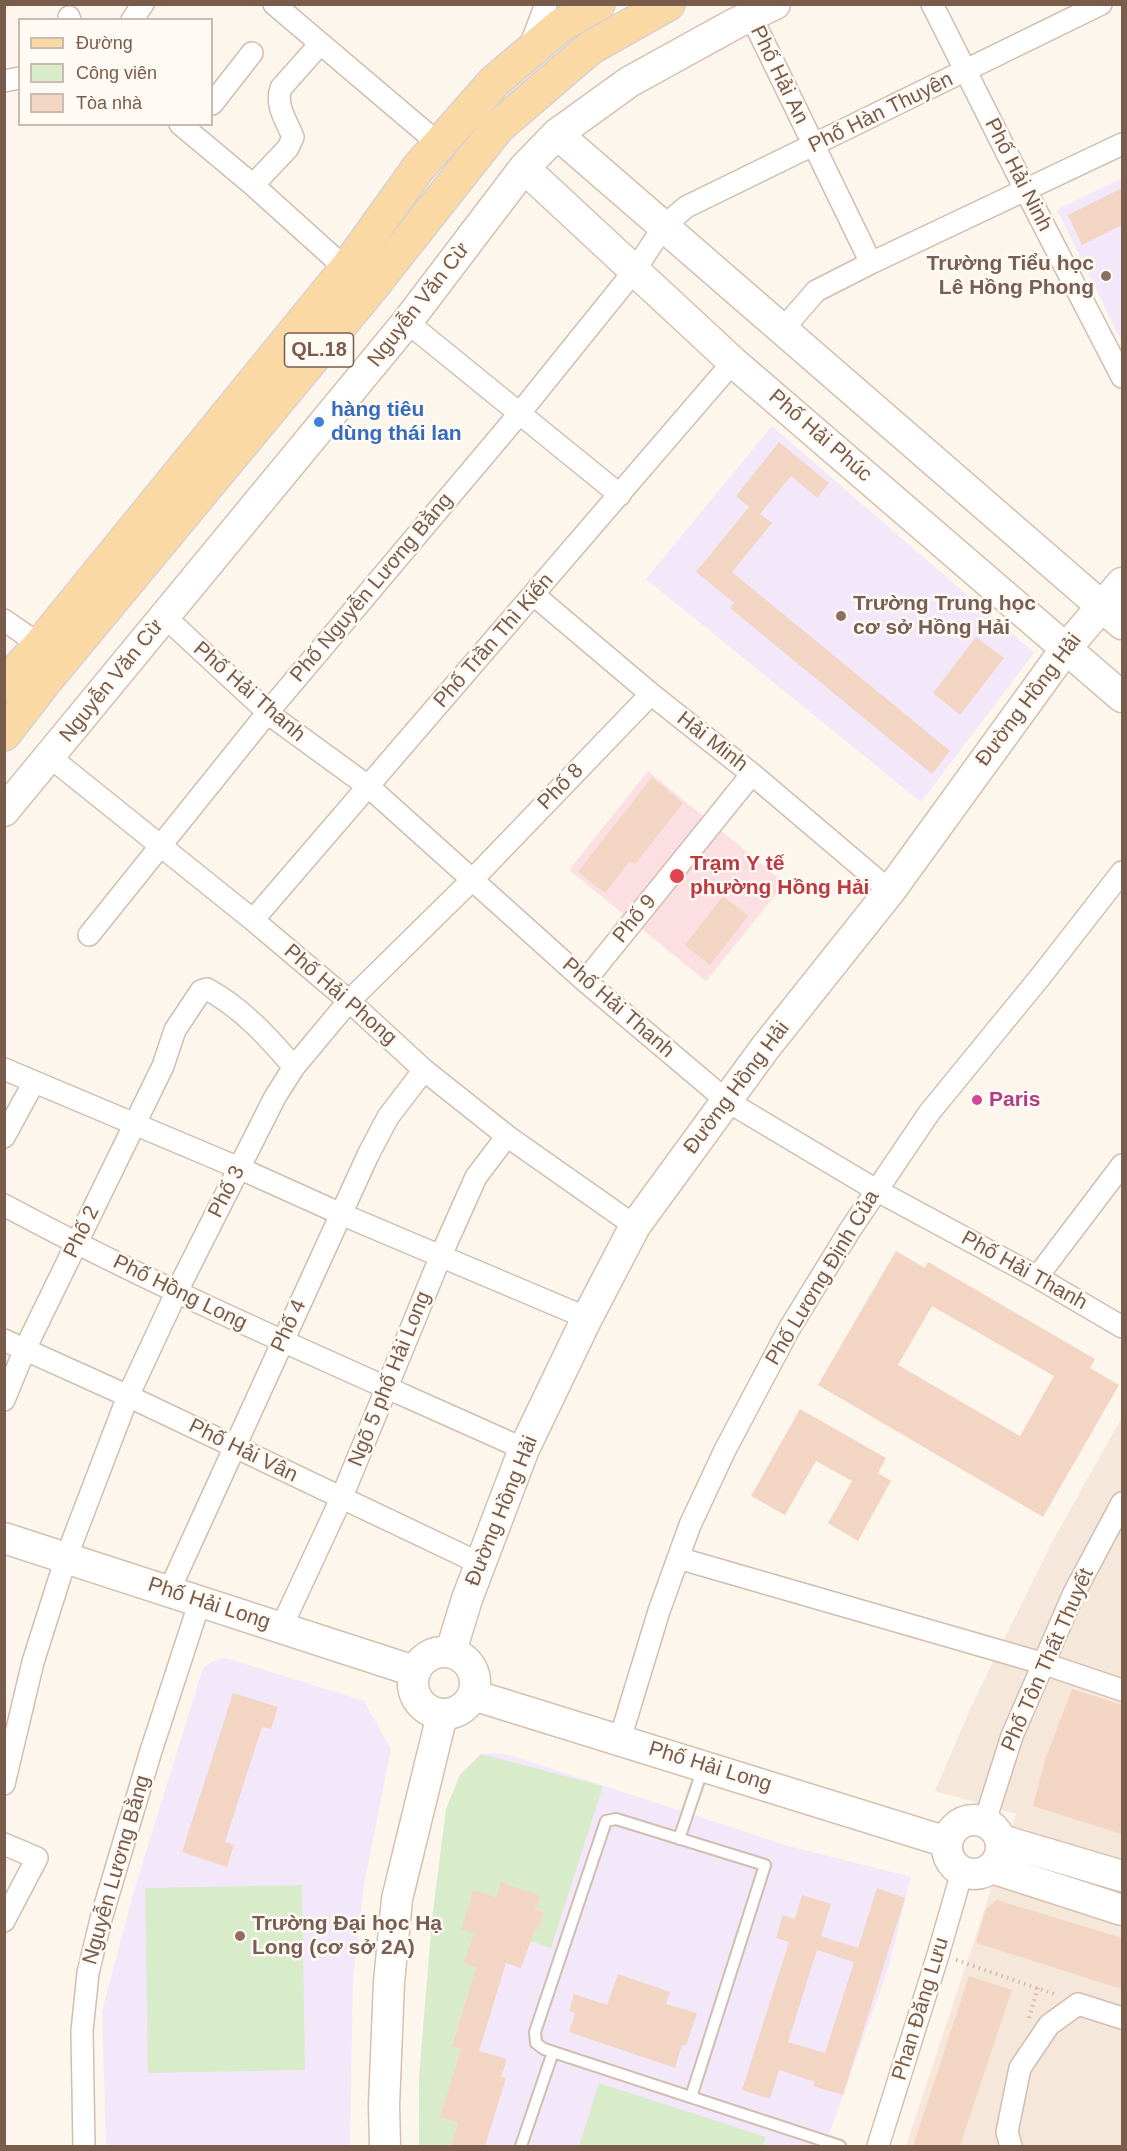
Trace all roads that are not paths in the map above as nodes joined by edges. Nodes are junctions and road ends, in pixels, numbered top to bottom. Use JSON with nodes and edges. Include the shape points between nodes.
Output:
{"nodes":[{"id":1,"x":143,"y":4,"type":"edge"},
{"id":2,"x":274,"y":4,"type":"edge"},
{"id":3,"x":546,"y":4,"type":"edge"},
{"id":4,"x":598,"y":4,"type":"edge"},
{"id":5,"x":668,"y":4,"type":"edge"},
{"id":6,"x":932,"y":4,"type":"edge"},
{"id":7,"x":1101,"y":4,"type":"edge"},
{"id":8,"x":763,"y":10,"type":"edge"},
{"id":9,"x":133,"y":18,"type":"edge"},
{"id":10,"x":320,"y":44,"type":"junction"},
{"id":11,"x":252,"y":52,"type":"dead end"},
{"id":12,"x":528,"y":53,"type":"junction"},
{"id":13,"x":966,"y":72,"type":"junction"},
{"id":14,"x":213,"y":103,"type":"edge"},
{"id":15,"x":188,"y":127,"type":"edge"},
{"id":16,"x":557,"y":134,"type":"junction"},
{"id":17,"x":439,"y":144,"type":"junction"},
{"id":18,"x":1122,"y":144,"type":"edge"},
{"id":19,"x":814,"y":146,"type":"junction"},
{"id":20,"x":524,"y":168,"type":"junction"},
{"id":21,"x":253,"y":185,"type":"junction"},
{"id":22,"x":1026,"y":191,"type":"junction"},
{"id":23,"x":664,"y":226,"type":"junction"},
{"id":24,"x":871,"y":263,"type":"junction"},
{"id":25,"x":635,"y":270,"type":"junction"},
{"id":26,"x":358,"y":279,"type":"junction"},
{"id":27,"x":407,"y":322,"type":"junction"},
{"id":28,"x":783,"y":329,"type":"junction"},
{"id":29,"x":734,"y":362,"type":"junction"},
{"id":30,"x":1122,"y":377,"type":"edge"},
{"id":31,"x":519,"y":414,"type":"junction"},
{"id":32,"x":620,"y":495,"type":"junction"},
{"id":33,"x":1122,"y":584,"type":"edge"},
{"id":34,"x":534,"y":595,"type":"junction"},
{"id":35,"x":1112,"y":615,"type":"edge"},
{"id":36,"x":165,"y":617,"type":"junction"},
{"id":37,"x":4,"y":620,"type":"edge"},
{"id":38,"x":40,"y":645,"type":"junction"},
{"id":39,"x":1066,"y":647,"type":"junction"},
{"id":40,"x":4,"y":685,"type":"edge"},
{"id":41,"x":651,"y":694,"type":"junction"},
{"id":42,"x":1122,"y":697,"type":"edge"},
{"id":43,"x":268,"y":712,"type":"junction"},
{"id":44,"x":4,"y":734,"type":"edge"},
{"id":45,"x":50,"y":757,"type":"junction"},
{"id":46,"x":752,"y":774,"type":"junction"},
{"id":47,"x":369,"y":787,"type":"junction"},
{"id":48,"x":4,"y":811,"type":"edge"},
{"id":49,"x":161,"y":846,"type":"junction"},
{"id":50,"x":1122,"y":872,"type":"edge"},
{"id":51,"x":472,"y":879,"type":"junction"},
{"id":52,"x":890,"y":891,"type":"junction"},
{"id":53,"x":253,"y":920,"type":"junction"},
{"id":54,"x":89,"y":936,"type":"dead end"},
{"id":55,"x":585,"y":981,"type":"junction"},
{"id":56,"x":349,"y":1001,"type":"junction"},
{"id":57,"x":294,"y":1067,"type":"junction"},
{"id":58,"x":4,"y":1069,"type":"edge"},
{"id":59,"x":424,"y":1070,"type":"junction"},
{"id":60,"x":34,"y":1082,"type":"junction"},
{"id":61,"x":727,"y":1101,"type":"junction"},
{"id":62,"x":135,"y":1123,"type":"junction"},
{"id":63,"x":507,"y":1136,"type":"junction"},
{"id":64,"x":4,"y":1137,"type":"edge"},
{"id":65,"x":1122,"y":1165,"type":"edge"},
{"id":66,"x":240,"y":1168,"type":"junction"},
{"id":67,"x":876,"y":1190,"type":"junction"},
{"id":68,"x":4,"y":1205,"type":"edge"},
{"id":69,"x":341,"y":1214,"type":"junction"},
{"id":70,"x":635,"y":1226,"type":"junction"},
{"id":71,"x":76,"y":1244,"type":"junction"},
{"id":72,"x":441,"y":1257,"type":"junction"},
{"id":73,"x":1038,"y":1277,"type":"junction"},
{"id":74,"x":177,"y":1291,"type":"junction"},
{"id":75,"x":587,"y":1318,"type":"junction"},
{"id":76,"x":1122,"y":1327,"type":"edge"},
{"id":77,"x":4,"y":1340,"type":"edge"},
{"id":78,"x":282,"y":1342,"type":"junction"},
{"id":79,"x":25,"y":1349,"type":"junction"},
{"id":80,"x":387,"y":1388,"type":"junction"},
{"id":81,"x":128,"y":1396,"type":"junction"},
{"id":82,"x":4,"y":1400,"type":"edge"},
{"id":83,"x":234,"y":1447,"type":"junction"},
{"id":84,"x":524,"y":1449,"type":"junction"},
{"id":85,"x":341,"y":1498,"type":"junction"},
{"id":86,"x":1122,"y":1503,"type":"edge"},
{"id":87,"x":4,"y":1538,"type":"edge"},
{"id":88,"x":66,"y":1558,"type":"junction"},
{"id":89,"x":678,"y":1558,"type":"junction"},
{"id":90,"x":481,"y":1564,"type":"junction"},
{"id":91,"x":169,"y":1591,"type":"junction"},
{"id":92,"x":200,"y":1601,"type":"junction"},
{"id":93,"x":281,"y":1628,"type":"junction"},
{"id":94,"x":451,"y":1651,"type":"junction"},
{"id":95,"x":1045,"y":1664,"type":"junction"},
{"id":96,"x":414,"y":1671,"type":"junction"},
{"id":97,"x":1122,"y":1690,"type":"edge"},
{"id":98,"x":473,"y":1695,"type":"junction"},
{"id":99,"x":442,"y":1715,"type":"junction"},
{"id":100,"x":620,"y":1739,"type":"junction"},
{"id":101,"x":704,"y":1765,"type":"junction"},
{"id":102,"x":4,"y":1784,"type":"edge"},
{"id":103,"x":679,"y":1839,"type":"junction"},
{"id":104,"x":946,"y":1842,"type":"junction"},
{"id":105,"x":992,"y":1843,"type":"junction"},
{"id":106,"x":4,"y":1844,"type":"edge"},
{"id":107,"x":962,"y":1872,"type":"junction"},
{"id":108,"x":1122,"y":1876,"type":"edge"},
{"id":109,"x":1122,"y":1910,"type":"edge"},
{"id":110,"x":4,"y":1921,"type":"edge"},
{"id":111,"x":1122,"y":2018,"type":"edge"},
{"id":112,"x":552,"y":2052,"type":"junction"},
{"id":113,"x":691,"y":2097,"type":"junction"},
{"id":114,"x":84,"y":2146,"type":"edge"},
{"id":115,"x":385,"y":2146,"type":"edge"},
{"id":116,"x":521,"y":2146,"type":"edge"},
{"id":117,"x":840,"y":2146,"type":"edge"},
{"id":118,"x":878,"y":2146,"type":"edge"},
{"id":119,"x":1011,"y":2146,"type":"edge"}],
"edges":[{"from":1,"to":9,"type":"street"},
{"from":2,"to":10,"type":"street"},
{"from":3,"to":12,"type":"street"},
{"from":4,"to":12,"type":"main road","number":"QL.18","via":[[561,25]]},
{"from":5,"to":26,"type":"main road","number":"QL.18","via":[[590,48],[498,127]]},
{"from":6,"to":13,"type":"street","name":"Phố Hải Ninh"},
{"from":7,"to":13,"type":"street","name":"Phố Hàn Thuyên"},
{"from":8,"to":16,"type":"street","name":"Nguyễn Văn Cừ","via":[[629,82]]},
{"from":8,"to":19,"type":"street","name":"Phố Hải An"},
{"from":10,"to":17,"type":"street"},
{"from":10,"to":21,"type":"street","via":[[281,88],[279,108],[293,137],[288,148]]},
{"from":11,"to":14,"type":"street"},
{"from":12,"to":17,"type":"main road","number":"QL.18","via":[[494,82]]},
{"from":13,"to":19,"type":"street","name":"Phố Hàn Thuyên"},
{"from":13,"to":22,"type":"street","name":"Phố Hải Ninh"},
{"from":15,"to":21,"type":"street"},
{"from":16,"to":20,"type":"street","name":"Nguyễn Văn Cừ"},
{"from":16,"to":23,"type":"street"},
{"from":17,"to":26,"type":"main road","number":"QL.18","via":[[419,167]]},
{"from":18,"to":22,"type":"street"},
{"from":19,"to":23,"type":"street","name":"Phố Hàn Thuyên","via":[[686,207]]},
{"from":19,"to":24,"type":"street","name":"Phố Hải An"},
{"from":20,"to":25,"type":"street","name":"Phố Hải Phúc"},
{"from":20,"to":27,"type":"street","name":"Nguyễn Văn Cừ"},
{"from":21,"to":26,"type":"street"},
{"from":22,"to":24,"type":"street"},
{"from":22,"to":30,"type":"street","name":"Phố Hải Ninh"},
{"from":23,"to":25,"type":"street","name":"Phố Hàn Thuyên"},
{"from":23,"to":28,"type":"street"},
{"from":24,"to":28,"type":"street","via":[[816,291]]},
{"from":25,"to":29,"type":"street","name":"Phố Hải Phúc"},
{"from":25,"to":31,"type":"street","name":"Phố Nguyễn Lương Bằng"},
{"from":26,"to":38,"type":"main road","number":"QL.18"},
{"from":26,"to":44,"type":"main road","number":"QL.18"},
{"from":27,"to":31,"type":"street"},
{"from":27,"to":36,"type":"street","name":"Nguyễn Văn Cừ"},
{"from":28,"to":35,"type":"street"},
{"from":29,"to":32,"type":"street","name":"Phố Trần Thì Kiến"},
{"from":29,"to":39,"type":"street","name":"Phố Hải Phúc"},
{"from":31,"to":32,"type":"street"},
{"from":31,"to":43,"type":"street","name":"Phố Nguyễn Lương Bằng"},
{"from":32,"to":34,"type":"street","name":"Phố Trần Thì Kiến"},
{"from":33,"to":35,"type":"street","name":"Đường Hồng Hải"},
{"from":34,"to":41,"type":"street","name":"Hải Minh"},
{"from":34,"to":47,"type":"street","name":"Phố Trần Thì Kiến"},
{"from":35,"to":39,"type":"street","name":"Đường Hồng Hải"},
{"from":36,"to":43,"type":"street","name":"Phố Hải Thanh"},
{"from":36,"to":45,"type":"street","name":"Nguyễn Văn Cừ"},
{"from":37,"to":38,"type":"street"},
{"from":38,"to":40,"type":"main road","number":"QL.18"},
{"from":39,"to":42,"type":"street","name":"Phố Hải Phúc"},
{"from":39,"to":52,"type":"street","name":"Đường Hồng Hải"},
{"from":41,"to":46,"type":"street","name":"Hải Minh"},
{"from":41,"to":51,"type":"street","name":"Phố 8"},
{"from":43,"to":47,"type":"street","name":"Phố Hải Thanh"},
{"from":43,"to":49,"type":"street","name":"Phố Nguyễn Lương Bằng"},
{"from":45,"to":48,"type":"street","name":"Nguyễn Văn Cừ"},
{"from":45,"to":49,"type":"street","name":"Phố Hải Phong"},
{"from":46,"to":52,"type":"street","name":"Hải Minh"},
{"from":46,"to":55,"type":"street","name":"Phố 9"},
{"from":47,"to":51,"type":"street","name":"Phố Hải Thanh"},
{"from":47,"to":53,"type":"street","name":"Phố Trần Thì Kiến"},
{"from":49,"to":53,"type":"street","name":"Phố Hải Phong"},
{"from":49,"to":54,"type":"street","name":"Phố Nguyễn Lương Bằng"},
{"from":50,"to":67,"type":"street","name":"Phố Lương Định Của","via":[[929,1113]]},
{"from":51,"to":55,"type":"street","name":"Phố Hải Thanh"},
{"from":51,"to":56,"type":"street","name":"Phố 3"},
{"from":52,"to":61,"type":"street","name":"Đường Hồng Hải"},
{"from":53,"to":56,"type":"street","name":"Phố Hải Phong"},
{"from":55,"to":61,"type":"street","name":"Phố Hải Thanh"},
{"from":56,"to":57,"type":"street","name":"Phố 3"},
{"from":56,"to":59,"type":"street","name":"Phố Hải Phong"},
{"from":57,"to":62,"type":"street","name":"Phố 2","via":[[261,1029],[220,996],[207,989],[201,991],[175,1030],[163,1066]]},
{"from":57,"to":66,"type":"street","name":"Phố 3"},
{"from":58,"to":60,"type":"street"},
{"from":59,"to":63,"type":"street","name":"Phố Hải Phong"},
{"from":59,"to":69,"type":"street","name":"Phố 4","via":[[388,1117]]},
{"from":60,"to":62,"type":"street"},
{"from":60,"to":64,"type":"street"},
{"from":61,"to":67,"type":"street","name":"Phố Hải Thanh"},
{"from":61,"to":70,"type":"street","name":"Đường Hồng Hải"},
{"from":62,"to":66,"type":"street"},
{"from":62,"to":71,"type":"street","name":"Phố 2"},
{"from":63,"to":70,"type":"street","name":"Phố Hải Phong"},
{"from":63,"to":72,"type":"street","name":"Ngõ 5 phố Hải Long","via":[[476,1177]]},
{"from":65,"to":73,"type":"street"},
{"from":66,"to":69,"type":"street"},
{"from":66,"to":74,"type":"street","name":"Phố 3"},
{"from":67,"to":73,"type":"street","name":"Phố Hải Thanh"},
{"from":67,"to":89,"type":"street","name":"Phố Lương Định Của","via":[[789,1329],[725,1450]]},
{"from":68,"to":71,"type":"street","name":"Phố Hồng Long"},
{"from":69,"to":72,"type":"street"},
{"from":69,"to":78,"type":"street","name":"Phố 4"},
{"from":70,"to":75,"type":"street","name":"Đường Hồng Hải"},
{"from":71,"to":74,"type":"street","name":"Phố Hồng Long"},
{"from":71,"to":79,"type":"street","name":"Phố 2"},
{"from":72,"to":75,"type":"street"},
{"from":72,"to":80,"type":"street","name":"Ngõ 5 phố Hải Long"},
{"from":73,"to":76,"type":"street","name":"Phố Hải Thanh"},
{"from":74,"to":78,"type":"street","name":"Phố Hồng Long"},
{"from":74,"to":81,"type":"street","name":"Phố 3"},
{"from":75,"to":84,"type":"street","name":"Đường Hồng Hải"},
{"from":77,"to":79,"type":"street","name":"Phố Hải Vân"},
{"from":78,"to":80,"type":"street","name":"Phố Hồng Long"},
{"from":78,"to":83,"type":"street","name":"Phố 4"},
{"from":79,"to":81,"type":"street","name":"Phố Hải Vân"},
{"from":79,"to":82,"type":"street","name":"Phố 2"},
{"from":80,"to":84,"type":"street","name":"Phố Hồng Long"},
{"from":80,"to":85,"type":"street","name":"Ngõ 5 phố Hải Long"},
{"from":81,"to":83,"type":"street","name":"Phố Hải Vân"},
{"from":81,"to":88,"type":"street","name":"Phố 3"},
{"from":83,"to":85,"type":"street","name":"Phố Hải Vân"},
{"from":83,"to":91,"type":"street","name":"Phố 4"},
{"from":84,"to":90,"type":"street","name":"Đường Hồng Hải"},
{"from":85,"to":90,"type":"street","name":"Phố Hải Vân"},
{"from":85,"to":93,"type":"street","name":"Ngõ 5 phố Hải Long"},
{"from":86,"to":95,"type":"street","name":"Phố Tôn Thất Thuyết","via":[[1074,1593]]},
{"from":87,"to":88,"type":"street","name":"Phố Hải Long"},
{"from":88,"to":91,"type":"street","name":"Phố Hải Long"},
{"from":88,"to":102,"type":"street","name":"Phố 3","via":[[33,1662]]},
{"from":89,"to":95,"type":"street"},
{"from":89,"to":100,"type":"street","name":"Phố Lương Định Của"},
{"from":90,"to":94,"type":"street","name":"Đường Hồng Hải"},
{"from":91,"to":92,"type":"street","name":"Phố Hải Long"},
{"from":92,"to":93,"type":"street","name":"Phố Hải Long"},
{"from":92,"to":114,"type":"street","name":"Nguyễn Lương Bằng","via":[[150,1754],[88,1973],[82,2031]]},
{"from":93,"to":96,"type":"street","name":"Phố Hải Long"},
{"from":94,"to":96,"type":"street","via":[[436,1651],[422,1658]]},
{"from":94,"to":98,"type":"street","via":[[467,1660],[475,1677]]},
{"from":95,"to":97,"type":"street"},
{"from":95,"to":105,"type":"street","name":"Phố Tôn Thất Thuyết","via":[[1012,1736]]},
{"from":96,"to":99,"type":"street","via":[[412,1691],[423,1708]]},
{"from":98,"to":99,"type":"street","via":[[466,1706]]},
{"from":98,"to":100,"type":"street","name":"Phố Hải Long"},
{"from":99,"to":115,"type":"street","via":[[397,1899],[388,1982]]},
{"from":100,"to":101,"type":"street","name":"Phố Hải Long"},
{"from":101,"to":103,"type":"lane"},
{"from":101,"to":104,"type":"street","name":"Phố Hải Long"},
{"from":103,"to":112,"type":"lane","via":[[615,1819],[606,1821],[535,2032],[536,2043]]},
{"from":103,"to":113,"type":"lane","via":[[765,1865]]},
{"from":104,"to":105,"type":"street","via":[[956,1825],[975,1819]]},
{"from":104,"to":107,"type":"street","via":[[949,1859]]},
{"from":105,"to":107,"type":"street","via":[[982,1873]]},
{"from":105,"to":108,"type":"street"},
{"from":105,"to":109,"type":"street"},
{"from":106,"to":110,"type":"street","via":[[37,1858]]},
{"from":107,"to":118,"type":"street","name":"Phan Đăng Lưu"},
{"from":111,"to":119,"type":"street","via":[[1078,2004],[1049,2025],[1020,2068],[1007,2132]]},
{"from":112,"to":113,"type":"lane"},
{"from":112,"to":116,"type":"lane"},
{"from":113,"to":117,"type":"lane"}]}
